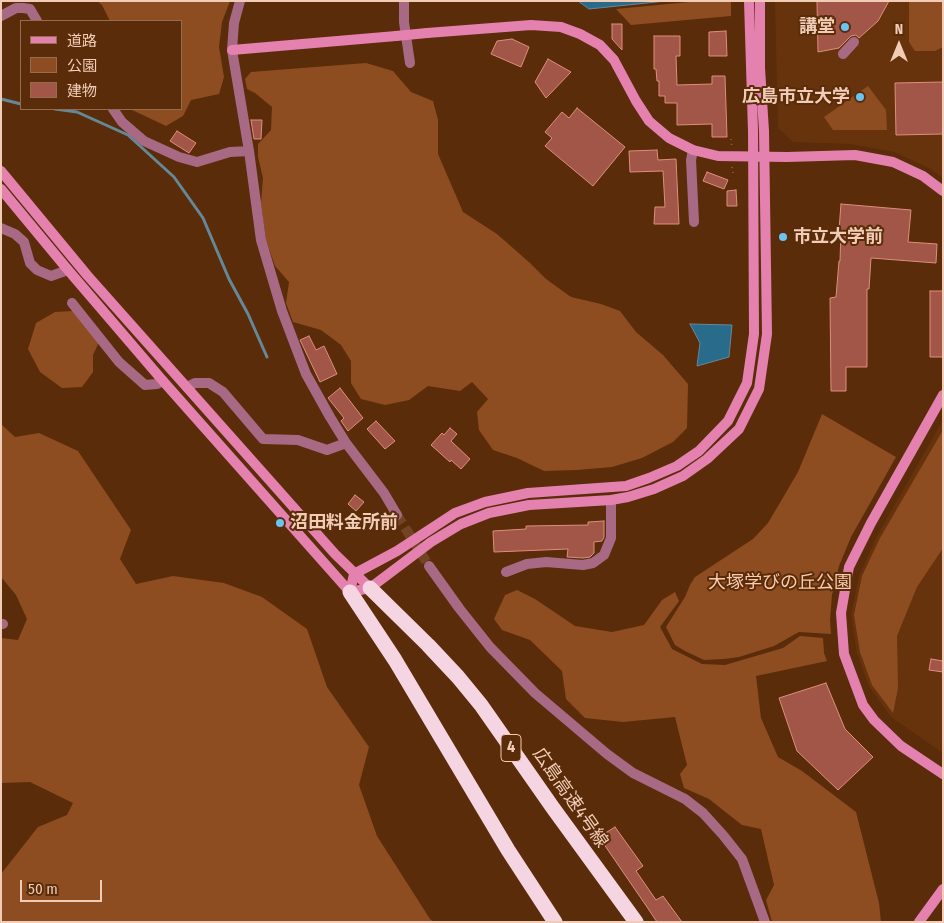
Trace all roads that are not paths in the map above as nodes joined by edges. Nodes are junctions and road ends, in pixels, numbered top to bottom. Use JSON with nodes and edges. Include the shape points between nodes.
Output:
{"nodes":[{"id":1,"x":240,"y":1,"type":"edge"},
{"id":2,"x":404,"y":1,"type":"edge"},
{"id":3,"x":749,"y":1,"type":"edge"},
{"id":4,"x":760,"y":1,"type":"edge"},
{"id":5,"x":1,"y":16,"type":"edge"},
{"id":6,"x":37,"y":20,"type":"edge"},
{"id":7,"x":854,"y":42,"type":"dead end"},
{"id":8,"x":232,"y":50,"type":"junction"},
{"id":9,"x":843,"y":54,"type":"dead end"},
{"id":10,"x":410,"y":63,"type":"dead end"},
{"id":11,"x":114,"y":110,"type":"edge"},
{"id":12,"x":693,"y":150,"type":"junction"},
{"id":13,"x":249,"y":151,"type":"junction"},
{"id":14,"x":752,"y":156,"type":"junction"},
{"id":15,"x":764,"y":156,"type":"junction"},
{"id":16,"x":1,"y":171,"type":"edge"},
{"id":17,"x":1,"y":189,"type":"edge"},
{"id":18,"x":943,"y":191,"type":"edge"},
{"id":19,"x":694,"y":222,"type":"dead end"},
{"id":20,"x":1,"y":228,"type":"edge"},
{"id":21,"x":68,"y":270,"type":"junction"},
{"id":22,"x":72,"y":303,"type":"dead end"},
{"id":23,"x":163,"y":381,"type":"junction"},
{"id":24,"x":187,"y":387,"type":"junction"},
{"id":25,"x":943,"y":395,"type":"edge"},
{"id":26,"x":346,"y":443,"type":"junction"},
{"id":27,"x":611,"y":500,"type":"junction"},
{"id":28,"x":397,"y":515,"type":"tunnel mouth"},
{"id":29,"x":428,"y":566,"type":"tunnel mouth"},
{"id":30,"x":506,"y":572,"type":"dead end"},
{"id":31,"x":354,"y":574,"type":"junction"},
{"id":32,"x":370,"y":588,"type":"junction"},
{"id":33,"x":350,"y":592,"type":"junction"},
{"id":34,"x":943,"y":774,"type":"edge"},
{"id":35,"x":943,"y":889,"type":"edge"},
{"id":36,"x":555,"y":922,"type":"edge"},
{"id":37,"x":636,"y":922,"type":"edge"},
{"id":38,"x":766,"y":922,"type":"edge"},
{"id":39,"x":920,"y":922,"type":"edge"}],
"edges":[{"from":1,"to":8,"type":"street"},
{"from":2,"to":10,"type":"street"},
{"from":3,"to":14,"type":"street"},
{"from":4,"to":15,"type":"street"},
{"from":5,"to":6,"type":"street","via":[[23,8],[30,9]]},
{"from":7,"to":9,"type":"street"},
{"from":8,"to":12,"type":"street","bridge":true,"via":[[531,25],[561,27],[600,45],[614,60],[649,121],[669,138]]},
{"from":8,"to":13,"type":"street"},
{"from":11,"to":13,"type":"street","via":[[144,141],[179,157],[197,162],[230,152]]},
{"from":12,"to":14,"type":"street","via":[[718,156]]},
{"from":12,"to":19,"type":"street"},
{"from":13,"to":26,"type":"street","via":[[261,240],[282,311],[306,374]]},
{"from":14,"to":15,"type":"street"},
{"from":14,"to":31,"type":"street","via":[[754,334],[747,383],[728,420],[699,451],[677,466],[626,486],[528,493],[485,502],[455,513],[397,551]]},
{"from":15,"to":18,"type":"street","via":[[854,155],[893,162],[923,176]]},
{"from":15,"to":27,"type":"street","via":[[768,334],[759,389],[739,429],[707,459],[683,476],[654,489]]},
{"from":16,"to":24,"type":"street","via":[[87,275]]},
{"from":17,"to":21,"type":"street"},
{"from":20,"to":21,"type":"street","via":[[24,242],[30,263],[37,270],[51,276]]},
{"from":21,"to":23,"type":"street"},
{"from":22,"to":23,"type":"street","via":[[119,362],[145,385]]},
{"from":23,"to":33,"type":"street"},
{"from":24,"to":26,"type":"street","via":[[195,383],[209,383],[223,392],[263,439],[298,440],[327,450]]},
{"from":24,"to":31,"type":"street"},
{"from":25,"to":34,"type":"street","via":[[849,567],[841,613],[844,654],[863,705],[900,746]]},
{"from":26,"to":28,"type":"street"},
{"from":27,"to":30,"type":"street","via":[[610,538],[604,555],[593,563],[546,562],[527,564]]},
{"from":27,"to":32,"type":"street","via":[[529,505],[489,513],[461,524]]},
{"from":29,"to":38,"type":"street","via":[[490,647],[535,693],[633,774],[685,800],[703,813],[742,859]]},
{"from":31,"to":32,"type":"street"},
{"from":31,"to":33,"type":"street"},
{"from":32,"to":33,"type":"street"},
{"from":32,"to":37,"type":"highway","name":"広島高速4号線","number":"4","via":[[458,677],[481,705]]},
{"from":33,"to":36,"type":"highway"},
{"from":35,"to":39,"type":"street"}]}
